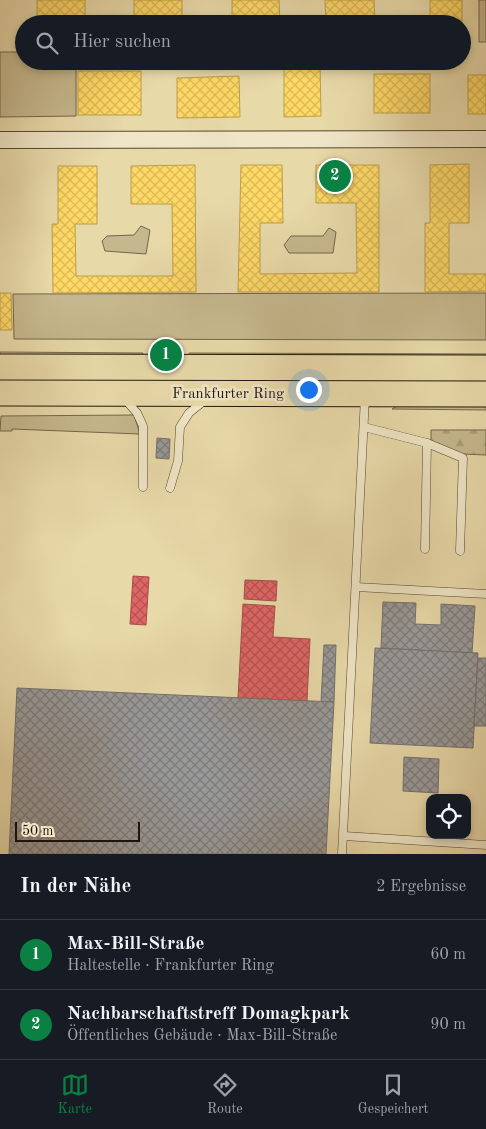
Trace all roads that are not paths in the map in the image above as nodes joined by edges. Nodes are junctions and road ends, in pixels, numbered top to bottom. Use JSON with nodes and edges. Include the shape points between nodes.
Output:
{"nodes":[{"id":1,"x":486,"y":139,"type":"edge"},
{"id":2,"x":0,"y":140,"type":"edge"},
{"id":3,"x":0,"y":367,"type":"edge"},
{"id":4,"x":486,"y":368,"type":"edge"},
{"id":5,"x":0,"y":393,"type":"edge"},
{"id":6,"x":119,"y":393,"type":"junction"},
{"id":7,"x":212,"y":394,"type":"junction"},
{"id":8,"x":365,"y":394,"type":"junction"},
{"id":9,"x":486,"y":394,"type":"edge"},
{"id":10,"x":364,"y":427,"type":"junction"},
{"id":11,"x":427,"y":443,"type":"junction"},
{"id":12,"x":143,"y":488,"type":"dead end"},
{"id":13,"x":170,"y":488,"type":"dead end"},
{"id":14,"x":424,"y":549,"type":"dead end"},
{"id":15,"x":460,"y":551,"type":"dead end"},
{"id":16,"x":356,"y":587,"type":"junction"},
{"id":17,"x":486,"y":594,"type":"edge"},
{"id":18,"x":344,"y":836,"type":"junction"},
{"id":19,"x":486,"y":845,"type":"edge"},
{"id":20,"x":342,"y":854,"type":"edge"}],
"edges":[{"from":1,"to":2,"type":"street"},
{"from":3,"to":4,"type":"main road","name":"Frankfurter Ring"},
{"from":5,"to":6,"type":"main road","name":"Frankfurter Ring"},
{"from":6,"to":7,"type":"main road","name":"Frankfurter Ring"},
{"from":6,"to":12,"type":"lane","via":[[138,413],[143,426]]},
{"from":7,"to":8,"type":"main road","name":"Frankfurter Ring"},
{"from":7,"to":13,"type":"lane","via":[[189,413],[180,427],[178,462]]},
{"from":8,"to":9,"type":"main road","name":"Frankfurter Ring"},
{"from":8,"to":10,"type":"lane"},
{"from":10,"to":11,"type":"lane"},
{"from":10,"to":16,"type":"lane"},
{"from":11,"to":14,"type":"lane"},
{"from":11,"to":15,"type":"lane","via":[[464,458]]},
{"from":16,"to":17,"type":"lane"},
{"from":16,"to":18,"type":"lane"},
{"from":18,"to":19,"type":"lane"},
{"from":18,"to":20,"type":"lane"}]}
